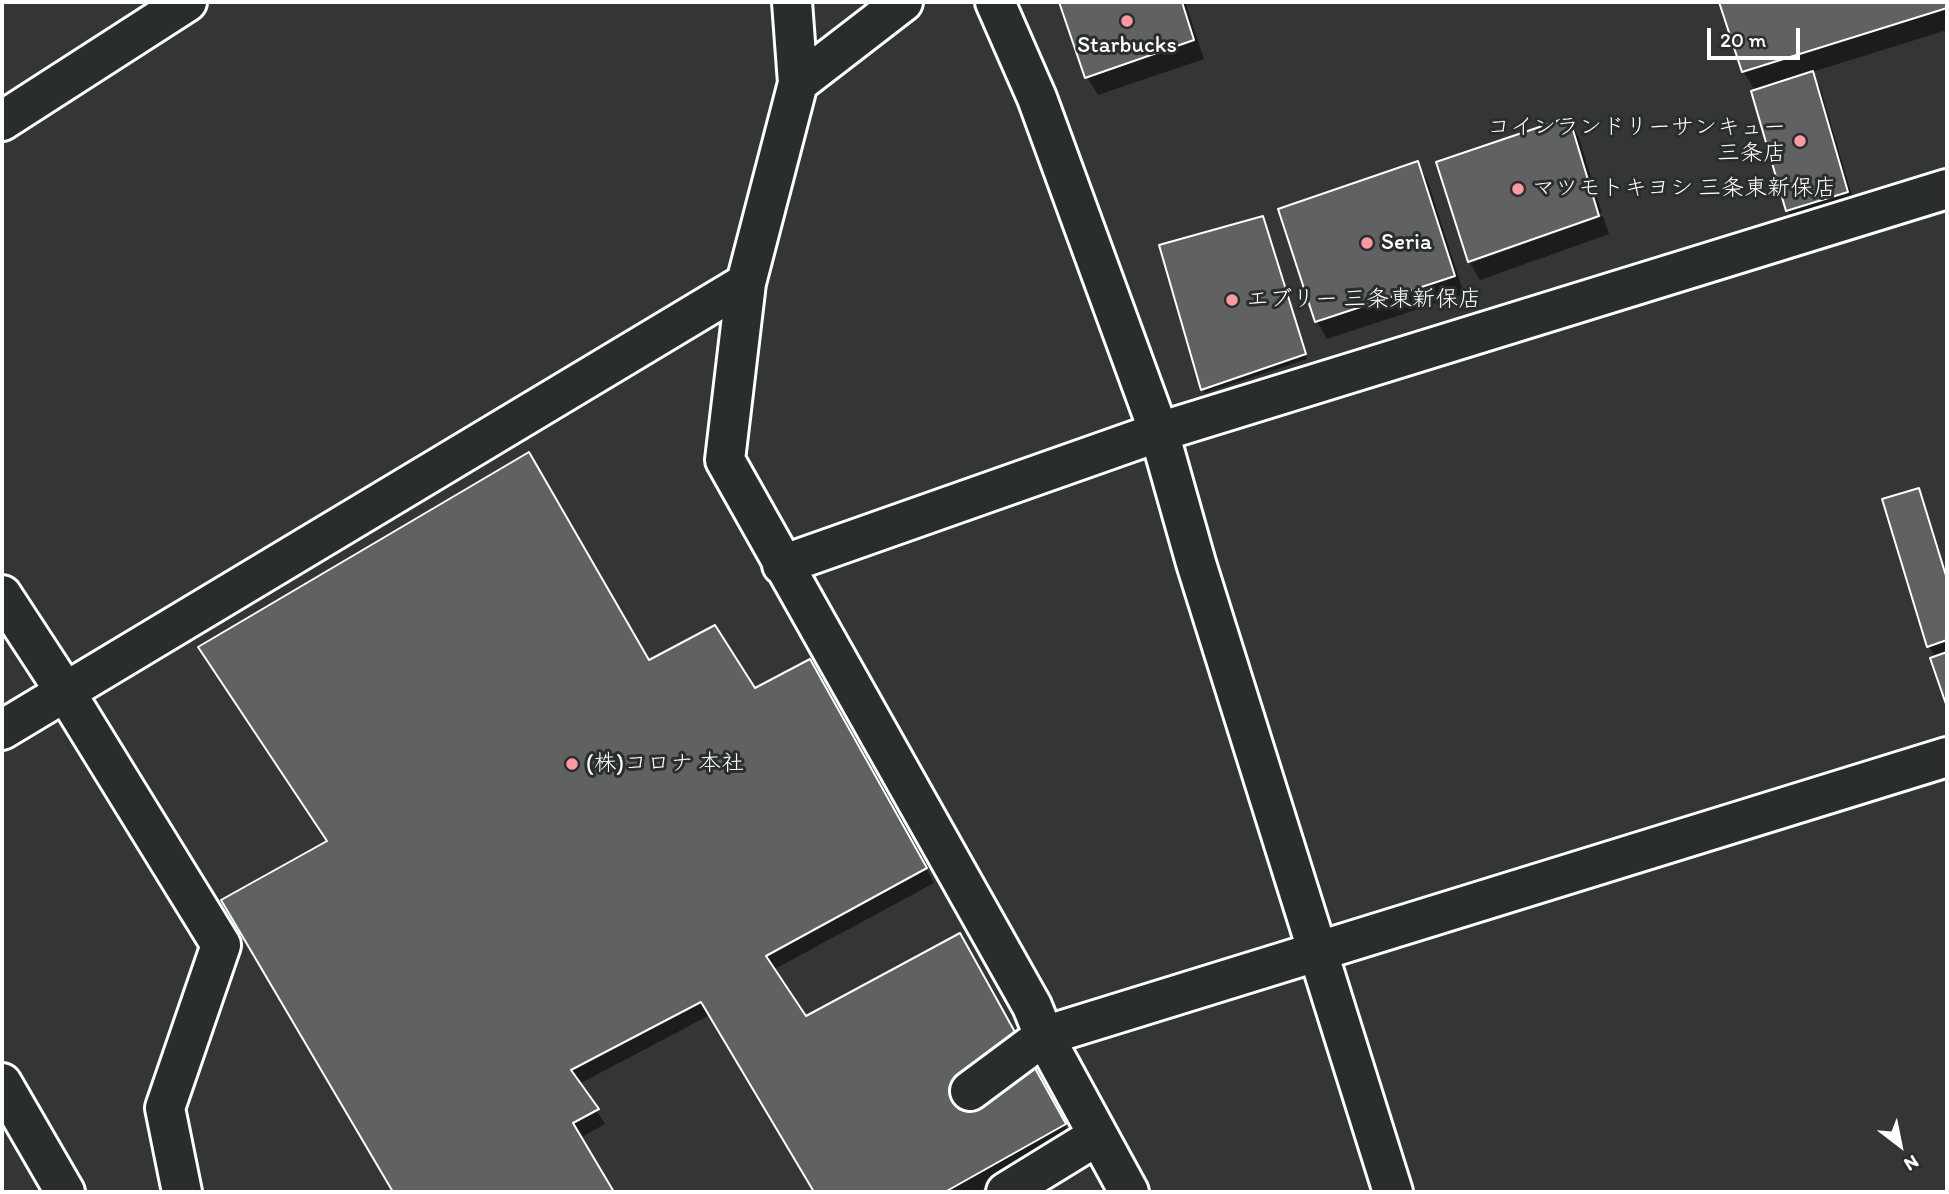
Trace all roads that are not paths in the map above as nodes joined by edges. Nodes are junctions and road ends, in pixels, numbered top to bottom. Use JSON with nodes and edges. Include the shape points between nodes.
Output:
{"nodes":[{"id":1,"x":187,"y":2,"type":"edge"},
{"id":2,"x":792,"y":2,"type":"edge"},
{"id":3,"x":904,"y":2,"type":"edge"},
{"id":4,"x":995,"y":2,"type":"edge"},
{"id":5,"x":798,"y":83,"type":"junction"},
{"id":6,"x":2,"y":121,"type":"edge"},
{"id":7,"x":1947,"y":189,"type":"edge"},
{"id":8,"x":746,"y":283,"type":"junction"},
{"id":9,"x":1159,"y":432,"type":"junction"},
{"id":10,"x":782,"y":565,"type":"junction"},
{"id":11,"x":2,"y":595,"type":"edge"},
{"id":12,"x":66,"y":693,"type":"junction"},
{"id":13,"x":2,"y":730,"type":"edge"},
{"id":14,"x":1947,"y":757,"type":"edge"},
{"id":15,"x":1318,"y":949,"type":"junction"},
{"id":16,"x":1044,"y":1036,"type":"junction"},
{"id":17,"x":2,"y":1083,"type":"edge"},
{"id":18,"x":970,"y":1091,"type":"dead end"},
{"id":19,"x":1097,"y":1136,"type":"junction"},
{"id":20,"x":65,"y":1192,"type":"edge"},
{"id":21,"x":182,"y":1192,"type":"edge"},
{"id":22,"x":1006,"y":1192,"type":"edge"},
{"id":23,"x":1129,"y":1192,"type":"edge"},
{"id":24,"x":1393,"y":1192,"type":"edge"}],
"edges":[{"from":1,"to":6,"type":"street"},
{"from":2,"to":5,"type":"street"},
{"from":3,"to":5,"type":"street"},
{"from":4,"to":9,"type":"street","via":[[1037,98]]},
{"from":5,"to":8,"type":"street"},
{"from":7,"to":9,"type":"street"},
{"from":8,"to":10,"type":"street","via":[[725,460]]},
{"from":8,"to":12,"type":"street"},
{"from":9,"to":10,"type":"street"},
{"from":9,"to":15,"type":"street"},
{"from":10,"to":16,"type":"street","via":[[1032,1006]]},
{"from":11,"to":12,"type":"street"},
{"from":12,"to":13,"type":"street"},
{"from":12,"to":21,"type":"street","via":[[221,945],[165,1108]]},
{"from":14,"to":15,"type":"street"},
{"from":15,"to":16,"type":"street"},
{"from":15,"to":24,"type":"street"},
{"from":16,"to":18,"type":"street"},
{"from":16,"to":19,"type":"street"},
{"from":17,"to":20,"type":"street"},
{"from":19,"to":22,"type":"street"},
{"from":19,"to":23,"type":"street"}]}
